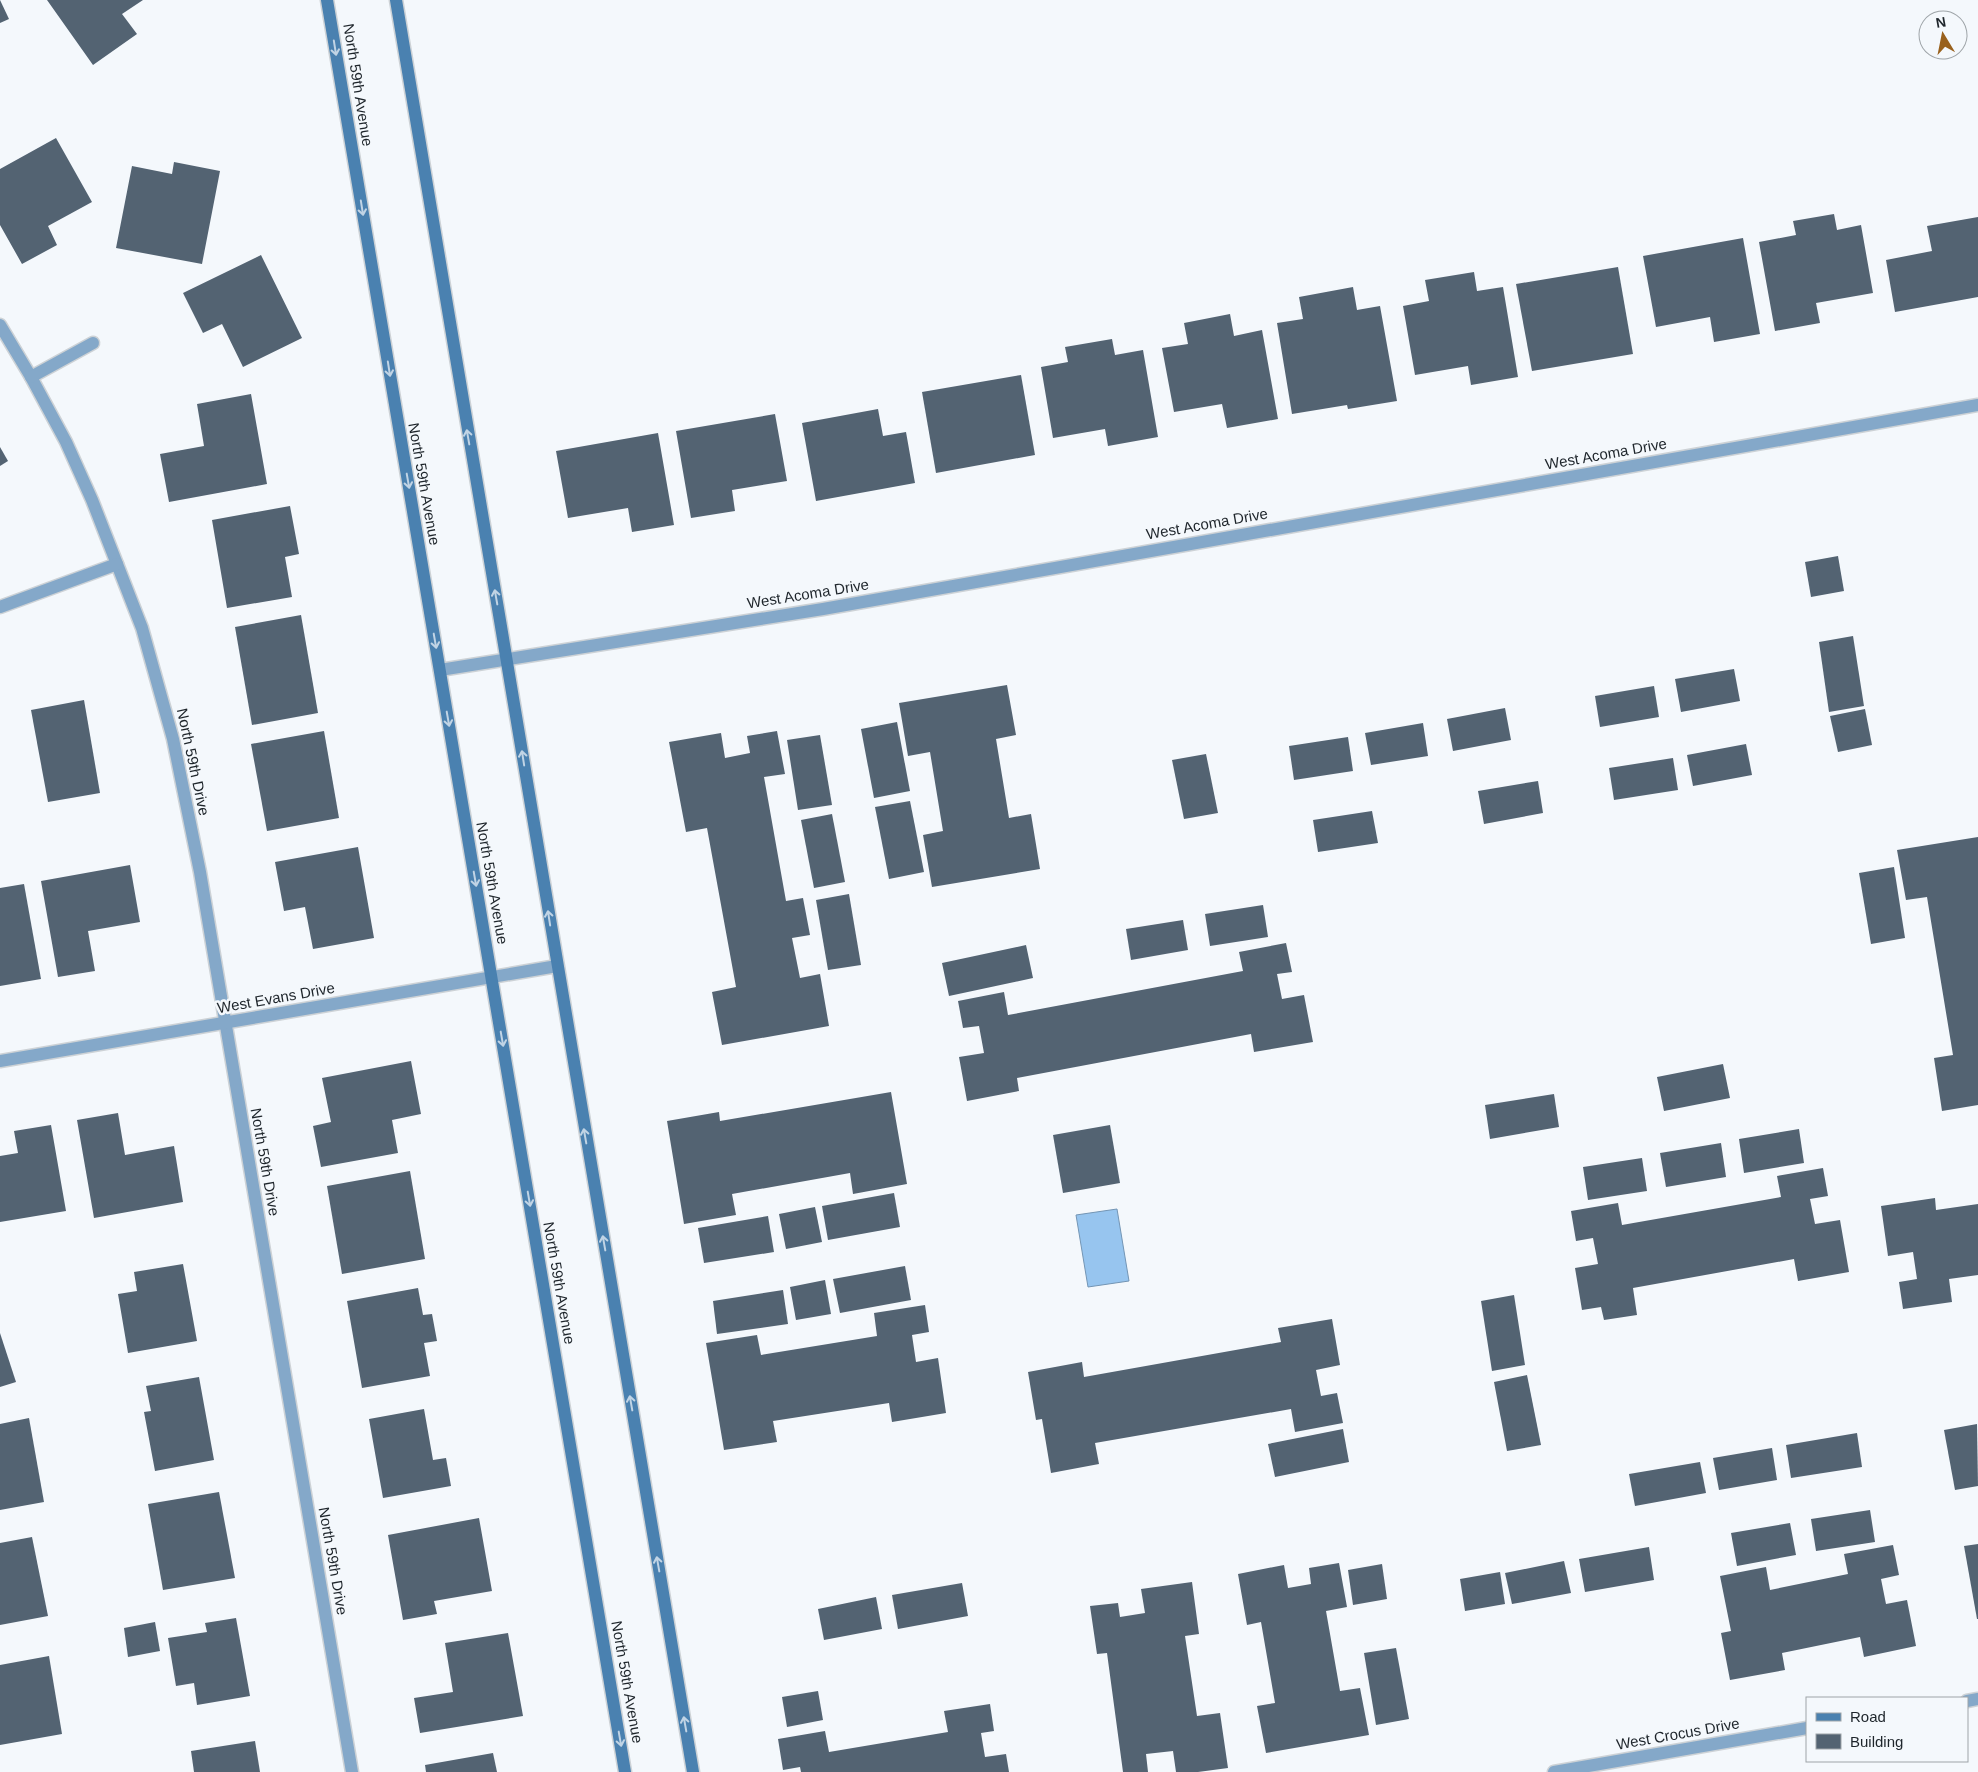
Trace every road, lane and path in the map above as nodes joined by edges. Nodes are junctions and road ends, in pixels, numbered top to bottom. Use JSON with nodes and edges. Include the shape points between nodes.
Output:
{"nodes":[{"id":1,"x":327,"y":0,"type":"edge"},
{"id":2,"x":396,"y":0,"type":"edge"},
{"id":3,"x":0,"y":325,"type":"edge"},
{"id":4,"x":93,"y":344,"type":"dead end"},
{"id":5,"x":31,"y":377,"type":"junction"},
{"id":6,"x":1978,"y":405,"type":"edge"},
{"id":7,"x":118,"y":564,"type":"junction"},
{"id":8,"x":0,"y":608,"type":"edge"},
{"id":9,"x":507,"y":659,"type":"junction"},
{"id":10,"x":440,"y":670,"type":"junction"},
{"id":11,"x":557,"y":966,"type":"junction"},
{"id":12,"x":492,"y":978,"type":"junction"},
{"id":13,"x":225,"y":1023,"type":"junction"},
{"id":14,"x":0,"y":1061,"type":"edge"},
{"id":15,"x":1806,"y":1728,"type":"edge"},
{"id":16,"x":1606,"y":1768,"type":"edge"},
{"id":17,"x":352,"y":1772,"type":"edge"},
{"id":18,"x":625,"y":1772,"type":"edge"},
{"id":19,"x":693,"y":1772,"type":"edge"},
{"id":20,"x":1554,"y":1772,"type":"edge"}],
"edges":[{"from":1,"to":10,"type":"main road","name":"North 59th Avenue","one_way":true},
{"from":9,"to":2,"type":"main road","one_way":true},
{"from":3,"to":5,"type":"street","name":"North 59th Drive"},
{"from":4,"to":5,"type":"street"},
{"from":5,"to":7,"type":"street","name":"North 59th Drive","via":[[66,442]]},
{"from":6,"to":9,"type":"street","name":"West Acoma Drive","via":[[823,609]]},
{"from":7,"to":8,"type":"street"},
{"from":7,"to":13,"type":"street","name":"North 59th Drive","via":[[142,628],[173,739],[200,872]]},
{"from":9,"to":10,"type":"street","name":"West Acoma Drive"},
{"from":11,"to":9,"type":"main road","one_way":true},
{"from":10,"to":12,"type":"main road","name":"North 59th Avenue","one_way":true},
{"from":11,"to":12,"type":"street","name":"West Evans Drive"},
{"from":19,"to":11,"type":"main road","one_way":true},
{"from":12,"to":13,"type":"street","name":"West Evans Drive"},
{"from":12,"to":18,"type":"main road","name":"North 59th Avenue","one_way":true},
{"from":13,"to":14,"type":"street","name":"West Evans Drive"},
{"from":13,"to":17,"type":"street","name":"North 59th Drive"},
{"from":15,"to":16,"type":"street","name":"West Crocus Drive"},
{"from":16,"to":20,"type":"street","name":"West Crocus Drive"}]}
